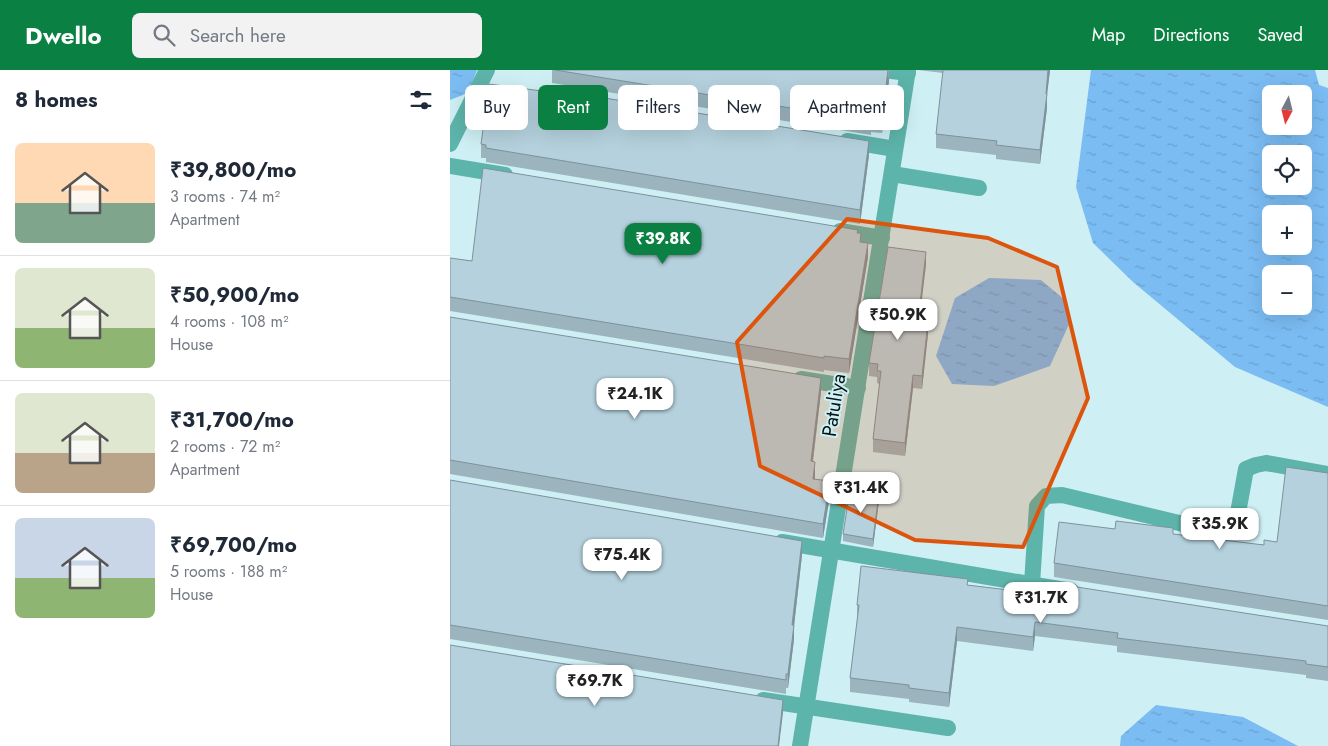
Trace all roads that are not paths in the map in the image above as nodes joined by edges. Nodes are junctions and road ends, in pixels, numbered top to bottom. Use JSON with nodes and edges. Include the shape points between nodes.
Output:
{"nodes":[{"id":1,"x":487,"y":70,"type":"edge"},
{"id":2,"x":884,"y":70,"type":"edge"},
{"id":3,"x":908,"y":72,"type":"edge"},
{"id":4,"x":828,"y":138,"type":"edge"},
{"id":5,"x":450,"y":144,"type":"edge"},
{"id":6,"x":896,"y":149,"type":"junction"},
{"id":7,"x":450,"y":166,"type":"edge"},
{"id":8,"x":892,"y":174,"type":"junction"},
{"id":9,"x":519,"y":177,"type":"edge"},
{"id":10,"x":979,"y":188,"type":"dead end"},
{"id":11,"x":823,"y":228,"type":"edge"},
{"id":12,"x":882,"y":238,"type":"junction"},
{"id":13,"x":790,"y":377,"type":"edge"},
{"id":14,"x":858,"y":388,"type":"junction"},
{"id":15,"x":1328,"y":474,"type":"edge"},
{"id":16,"x":763,"y":538,"type":"edge"},
{"id":17,"x":832,"y":550,"type":"junction"},
{"id":18,"x":1032,"y":584,"type":"junction"},
{"id":19,"x":1081,"y":592,"type":"edge"},
{"id":20,"x":748,"y":698,"type":"edge"},
{"id":21,"x":806,"y":707,"type":"junction"},
{"id":22,"x":948,"y":728,"type":"dead end"},
{"id":23,"x":800,"y":746,"type":"edge"}],
"edges":[{"from":1,"to":5,"type":"lane"},
{"from":2,"to":3,"type":"lane"},
{"from":3,"to":6,"type":"lane","name":"Patuliya"},
{"from":4,"to":6,"type":"lane"},
{"from":6,"to":8,"type":"lane","name":"Patuliya"},
{"from":7,"to":9,"type":"lane"},
{"from":8,"to":10,"type":"lane"},
{"from":8,"to":12,"type":"lane","name":"Patuliya"},
{"from":11,"to":12,"type":"lane"},
{"from":12,"to":14,"type":"lane","name":"Patuliya"},
{"from":13,"to":14,"type":"lane"},
{"from":14,"to":17,"type":"lane","name":"Patuliya"},
{"from":15,"to":18,"type":"lane","via":[[1266,464],[1246,469],[1236,524],[1221,533],[1062,495],[1046,496],[1037,506]]},
{"from":16,"to":17,"type":"lane"},
{"from":17,"to":18,"type":"lane"},
{"from":17,"to":21,"type":"lane","name":"Patuliya"},
{"from":18,"to":19,"type":"lane"},
{"from":20,"to":21,"type":"lane"},
{"from":21,"to":22,"type":"lane"},
{"from":21,"to":23,"type":"lane","name":"Patuliya"}]}
